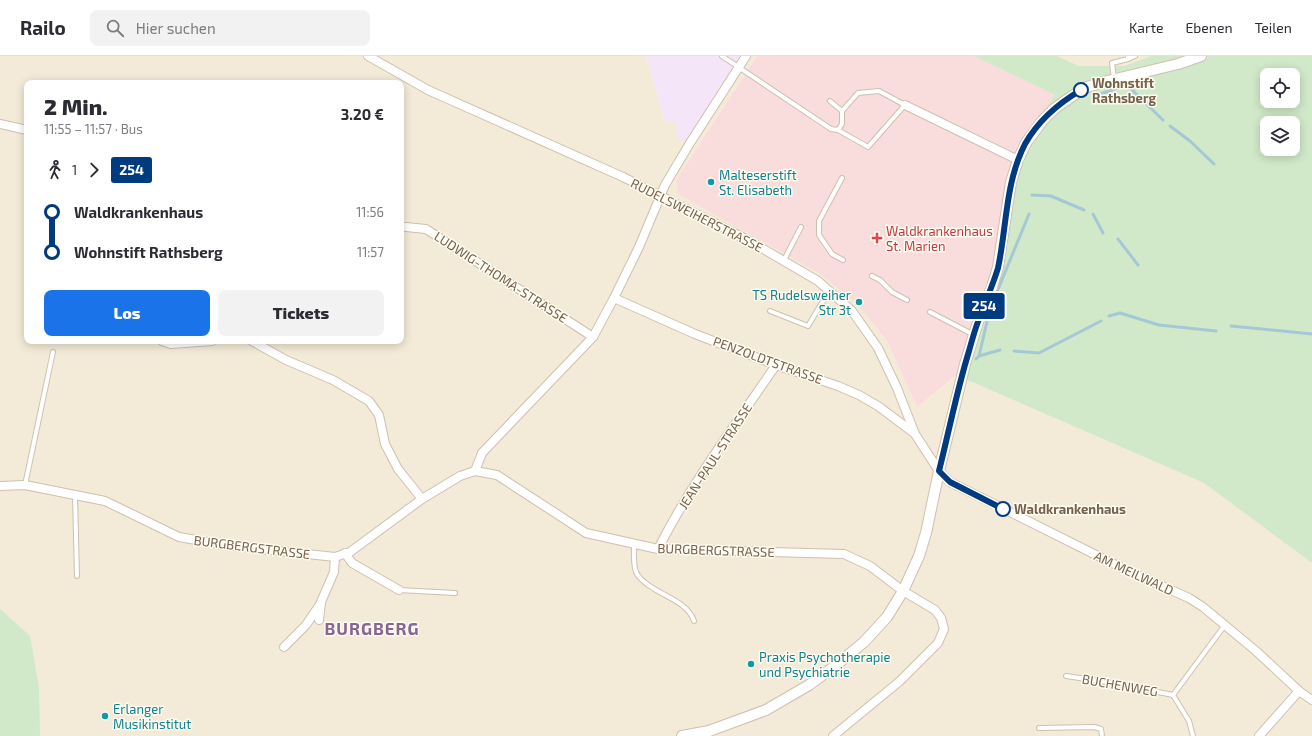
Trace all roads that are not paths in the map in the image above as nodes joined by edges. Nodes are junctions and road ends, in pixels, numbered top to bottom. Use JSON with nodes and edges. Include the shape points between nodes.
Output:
{"nodes":[{"id":1,"x":368,"y":56,"type":"edge"},
{"id":2,"x":722,"y":56,"type":"edge"},
{"id":3,"x":746,"y":56,"type":"edge"},
{"id":4,"x":1135,"y":56,"type":"edge"},
{"id":5,"x":1201,"y":56,"type":"edge"},
{"id":6,"x":1128,"y":57,"type":"edge"},
{"id":7,"x":739,"y":67,"type":"junction"},
{"id":8,"x":1114,"y":80,"type":"junction"},
{"id":9,"x":830,"y":101,"type":"dead end"},
{"id":10,"x":905,"y":105,"type":"junction"},
{"id":11,"x":842,"y":111,"type":"junction"},
{"id":12,"x":0,"y":124,"type":"edge"},
{"id":13,"x":24,"y":129,"type":"edge"},
{"id":14,"x":838,"y":130,"type":"junction"},
{"id":15,"x":1018,"y":160,"type":"junction"},
{"id":16,"x":842,"y":178,"type":"dead end"},
{"id":17,"x":660,"y":196,"type":"junction"},
{"id":18,"x":406,"y":227,"type":"dead end"},
{"id":19,"x":801,"y":227,"type":"dead end"},
{"id":20,"x":784,"y":260,"type":"junction"},
{"id":21,"x":843,"y":260,"type":"dead end"},
{"id":22,"x":872,"y":276,"type":"dead end"},
{"id":23,"x":829,"y":291,"type":"junction"},
{"id":24,"x":614,"y":298,"type":"junction"},
{"id":25,"x":907,"y":300,"type":"dead end"},
{"id":26,"x":770,"y":311,"type":"dead end"},
{"id":27,"x":930,"y":312,"type":"dead end"},
{"id":28,"x":974,"y":335,"type":"junction"},
{"id":29,"x":593,"y":337,"type":"junction"},
{"id":30,"x":257,"y":344,"type":"edge"},
{"id":31,"x":53,"y":352,"type":"dead end"},
{"id":32,"x":776,"y":365,"type":"junction"},
{"id":33,"x":915,"y":434,"type":"junction"},
{"id":34,"x":475,"y":471,"type":"junction"},
{"id":35,"x":939,"y":471,"type":"junction"},
{"id":36,"x":25,"y":485,"type":"junction"},
{"id":37,"x":0,"y":486,"type":"edge"},
{"id":38,"x":75,"y":495,"type":"junction"},
{"id":39,"x":422,"y":499,"type":"junction"},
{"id":40,"x":634,"y":544,"type":"junction"},
{"id":41,"x":658,"y":549,"type":"junction"},
{"id":42,"x":345,"y":553,"type":"junction"},
{"id":43,"x":335,"y":557,"type":"junction"},
{"id":44,"x":76,"y":576,"type":"dead end"},
{"id":45,"x":399,"y":590,"type":"joint"},
{"id":46,"x":903,"y":591,"type":"junction"},
{"id":47,"x":455,"y":594,"type":"dead end"},
{"id":48,"x":321,"y":602,"type":"junction"},
{"id":49,"x":319,"y":620,"type":"dead end"},
{"id":50,"x":694,"y":621,"type":"dead end"},
{"id":51,"x":1224,"y":625,"type":"junction"},
{"id":52,"x":284,"y":647,"type":"dead end"},
{"id":53,"x":1066,"y":676,"type":"dead end"},
{"id":54,"x":1299,"y":691,"type":"junction"},
{"id":55,"x":1173,"y":695,"type":"junction"},
{"id":56,"x":1312,"y":700,"type":"edge"},
{"id":57,"x":1039,"y":728,"type":"dead end"},
{"id":58,"x":682,"y":736,"type":"edge"},
{"id":59,"x":834,"y":736,"type":"edge"},
{"id":60,"x":1102,"y":736,"type":"edge"},
{"id":61,"x":1194,"y":736,"type":"edge"},
{"id":62,"x":1259,"y":736,"type":"edge"}],
"edges":[{"from":1,"to":17,"type":"street","name":"RUDELSWEIHERSTRASSE","via":[[428,90],[600,166]]},
{"from":2,"to":7,"type":"lane"},
{"from":3,"to":7,"type":"street"},
{"from":4,"to":6,"type":"lane"},
{"from":5,"to":8,"type":"street"},
{"from":6,"to":8,"type":"lane","via":[[1112,63]]},
{"from":7,"to":14,"type":"lane","via":[[831,129]]},
{"from":7,"to":17,"type":"street","via":[[690,143]]},
{"from":8,"to":15,"type":"street","via":[[1092,84],[1054,109],[1026,143]]},
{"from":9,"to":11,"type":"lane"},
{"from":10,"to":11,"type":"lane","via":[[879,91],[858,93]]},
{"from":10,"to":14,"type":"lane","via":[[868,147]]},
{"from":10,"to":15,"type":"street"},
{"from":11,"to":14,"type":"lane","via":[[842,124]]},
{"from":12,"to":13,"type":"street"},
{"from":15,"to":28,"type":"street","via":[[1007,202],[998,268]]},
{"from":16,"to":21,"type":"lane","via":[[819,221],[819,235],[832,254]]},
{"from":17,"to":20,"type":"street","name":"RUDELSWEIHERSTRASSE"},
{"from":17,"to":24,"type":"street"},
{"from":18,"to":29,"type":"street","name":"LUDWIG-THOMA-STRASSE","via":[[426,229]]},
{"from":19,"to":20,"type":"lane"},
{"from":20,"to":23,"type":"street","name":"RUDELSWEIHERSTRASSE"},
{"from":22,"to":25,"type":"lane"},
{"from":23,"to":26,"type":"lane","via":[[808,326]]},
{"from":23,"to":33,"type":"street","name":"RUDELSWEIHERSTRASSE","via":[[852,312],[878,348]]},
{"from":24,"to":29,"type":"street"},
{"from":24,"to":32,"type":"street","name":"PENZOLDTSTRASSE","via":[[695,334]]},
{"from":27,"to":28,"type":"lane"},
{"from":28,"to":35,"type":"street"},
{"from":29,"to":34,"type":"street","via":[[482,453]]},
{"from":30,"to":39,"type":"street","via":[[286,360],[333,380],[369,401],[379,415],[385,444],[398,469]]},
{"from":31,"to":36,"type":"lane"},
{"from":32,"to":33,"type":"street","name":"PENZOLDTSTRASSE","via":[[860,395]]},
{"from":32,"to":41,"type":"street","name":"JEAN-PAUL-STRASSE","via":[[711,460]]},
{"from":33,"to":35,"type":"street","name":"RUDELSWEIHERSTRASSE"},
{"from":34,"to":39,"type":"street","name":"BURGBERGSTRASSE","via":[[460,476]]},
{"from":34,"to":40,"type":"street","name":"BURGBERGSTRASSE","via":[[497,475],[586,534]]},
{"from":35,"to":46,"type":"street","via":[[926,533]]},
{"from":35,"to":51,"type":"street","name":"AM MEILWALD","via":[[950,482],[1006,511],[1189,598]]},
{"from":36,"to":37,"type":"street","name":"BURGBERGSTRASSE"},
{"from":36,"to":38,"type":"street","name":"BURGBERGSTRASSE"},
{"from":38,"to":43,"type":"street","name":"BURGBERGSTRASSE","via":[[105,501],[179,536],[225,545]]},
{"from":38,"to":44,"type":"lane"},
{"from":39,"to":42,"type":"street","name":"BURGBERGSTRASSE","via":[[350,552]]},
{"from":40,"to":41,"type":"street","name":"BURGBERGSTRASSE"},
{"from":40,"to":50,"type":"lane","via":[[634,564],[641,579],[683,606]]},
{"from":41,"to":46,"type":"street","name":"BURGBERGSTRASSE","via":[[844,554],[870,566]]},
{"from":42,"to":43,"type":"street","name":"BURGBERGSTRASSE"},
{"from":42,"to":45,"type":"street","via":[[352,563]]},
{"from":43,"to":48,"type":"street","via":[[334,572]]},
{"from":45,"to":47,"type":"lane"},
{"from":46,"to":58,"type":"street","via":[[887,616],[864,642],[809,685],[766,710],[709,731]]},
{"from":46,"to":59,"type":"street","name":"BURGBERGSTRASSE","via":[[935,610],[941,618],[944,629],[938,643],[900,681]]},
{"from":48,"to":49,"type":"street"},
{"from":48,"to":52,"type":"street","via":[[306,626]]},
{"from":51,"to":54,"type":"street","name":"AM MEILWALD"},
{"from":51,"to":55,"type":"lane","name":"BUCHENWEG"},
{"from":53,"to":55,"type":"lane","name":"BUCHENWEG"},
{"from":54,"to":56,"type":"street","name":"AM MEILWALD"},
{"from":54,"to":62,"type":"street"},
{"from":55,"to":61,"type":"lane","name":"BUCHENWEG"},
{"from":57,"to":60,"type":"lane","via":[[1094,726],[1101,729]]}]}
